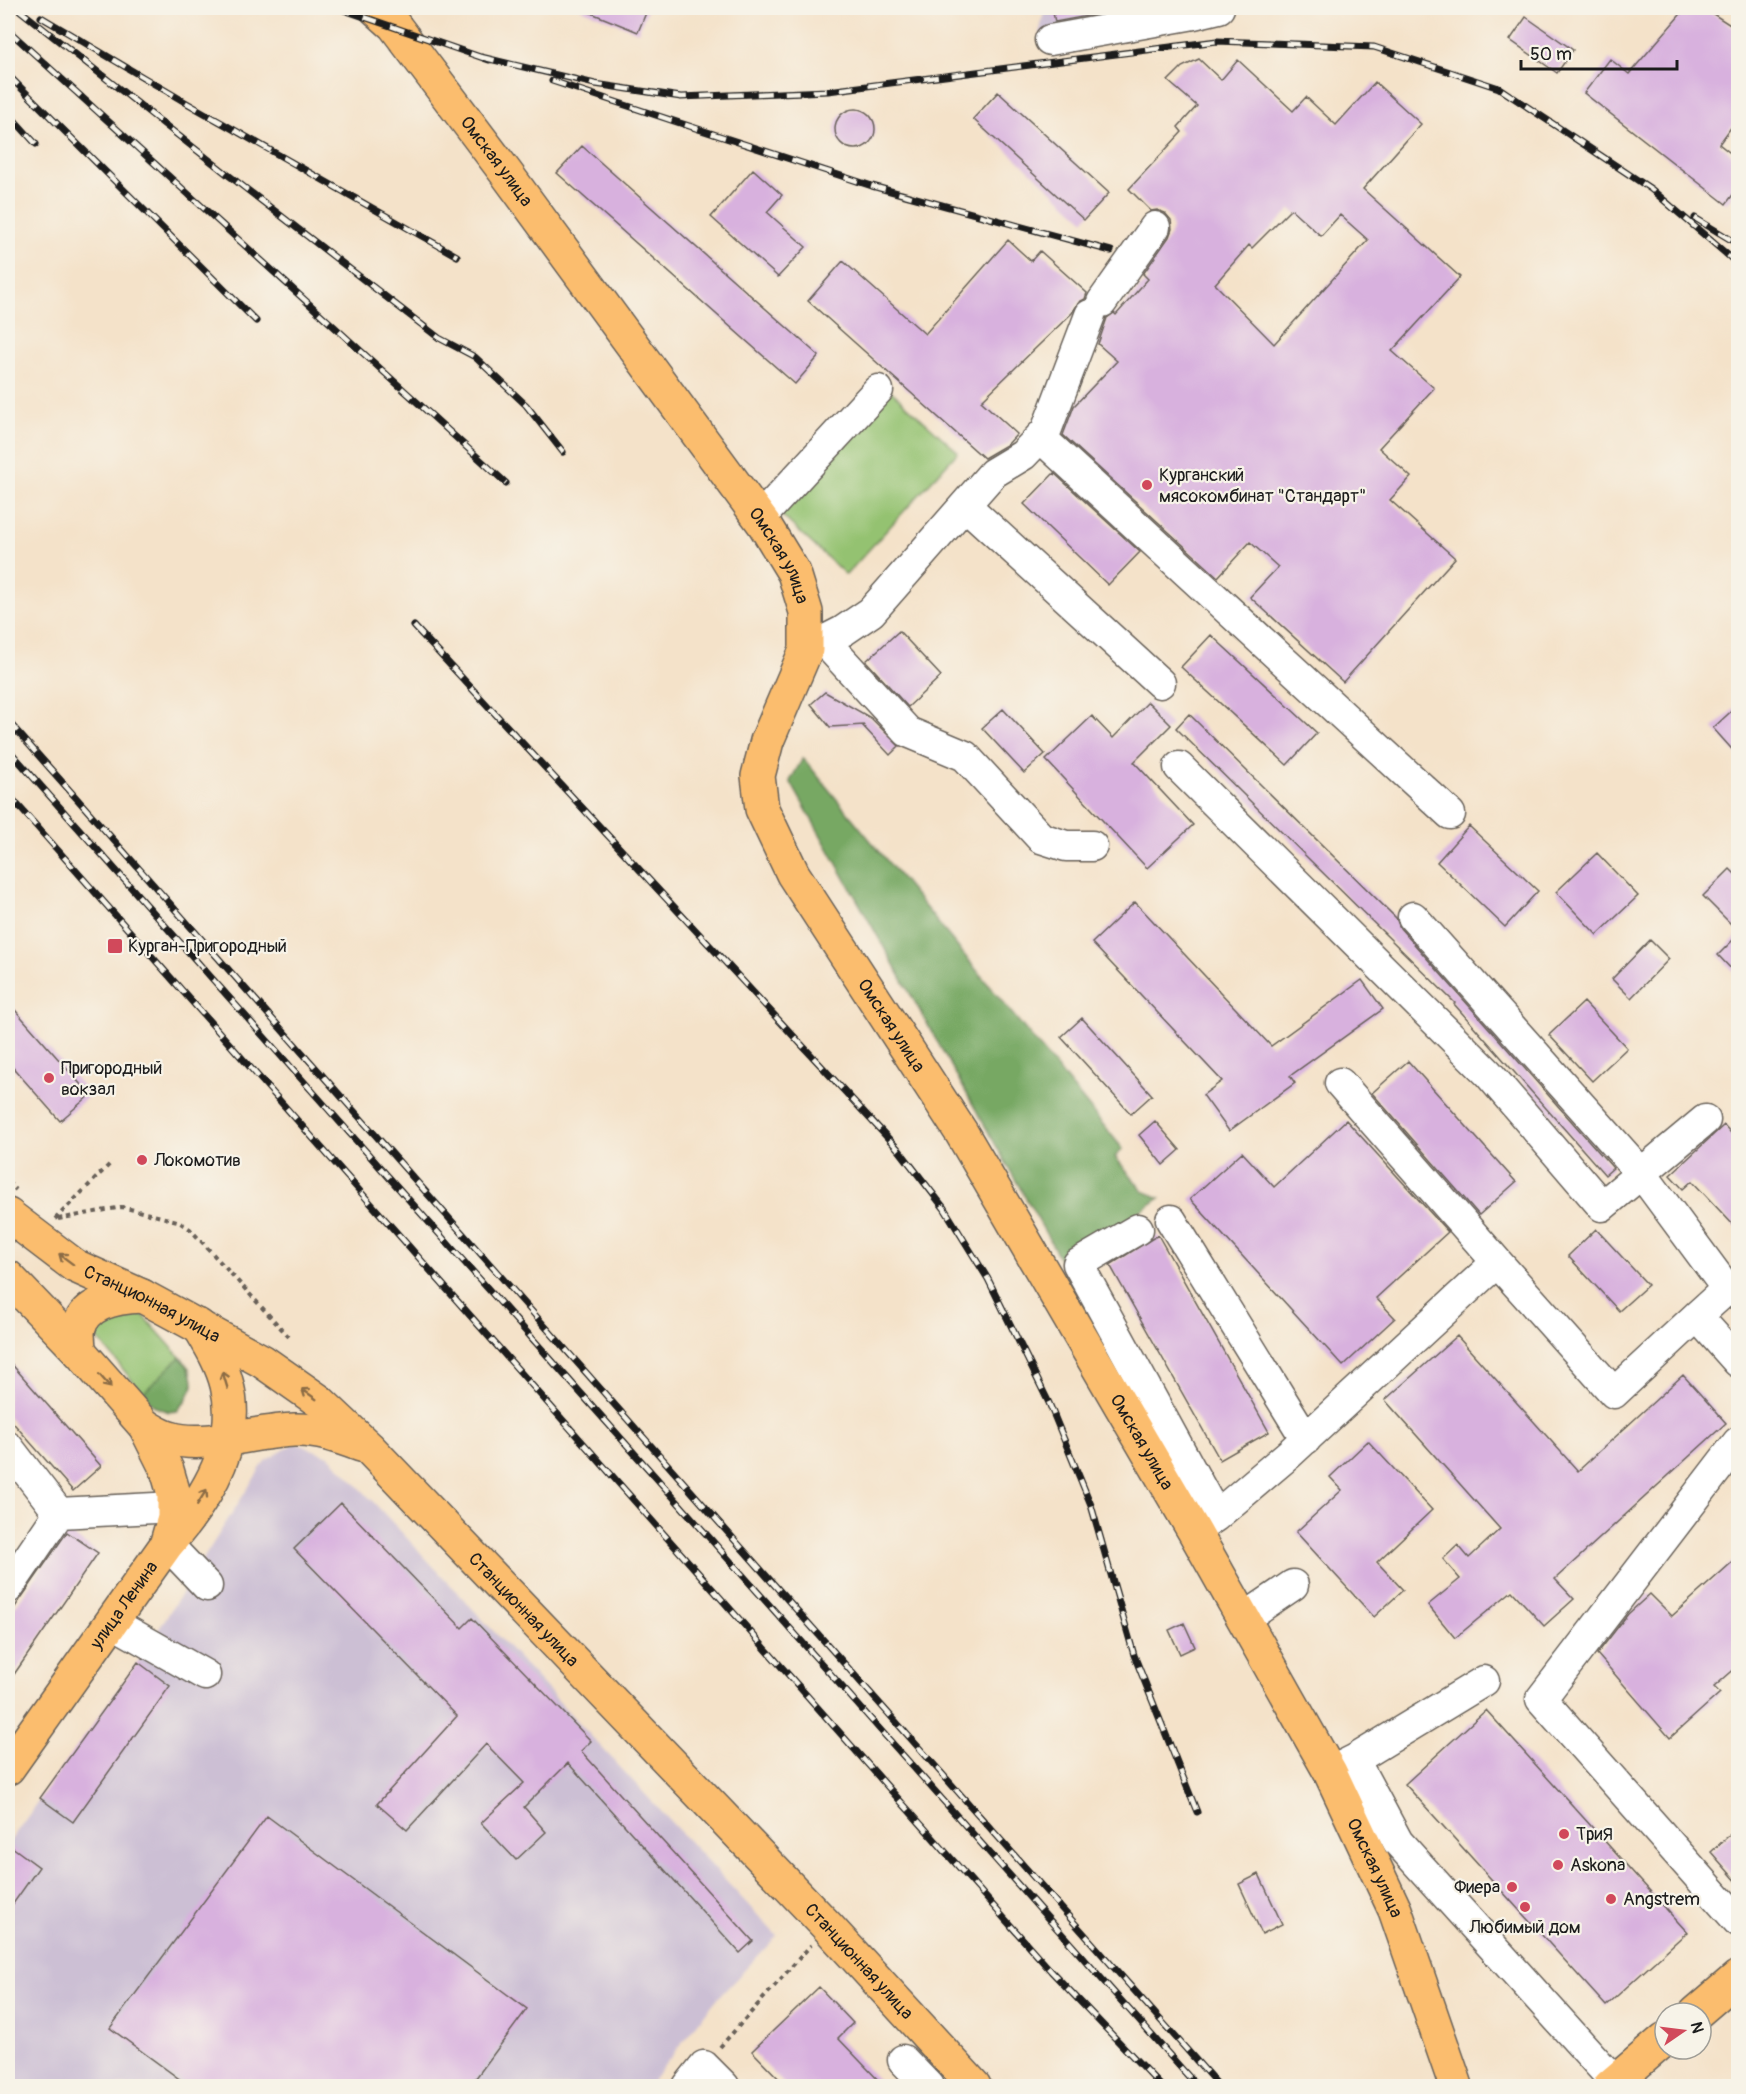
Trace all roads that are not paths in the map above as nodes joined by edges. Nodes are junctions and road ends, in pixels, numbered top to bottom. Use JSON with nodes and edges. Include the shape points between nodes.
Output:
{"nodes":[{"id":1,"x":375,"y":8,"type":"edge"},
{"id":2,"x":1219,"y":8,"type":"edge"},
{"id":3,"x":1050,"y":40,"type":"dead end"},
{"id":4,"x":1155,"y":226,"type":"dead end"},
{"id":5,"x":878,"y":390,"type":"dead end"},
{"id":6,"x":1040,"y":438,"type":"junction"},
{"id":7,"x":965,"y":505,"type":"junction"},
{"id":8,"x":760,"y":518,"type":"junction"},
{"id":9,"x":816,"y":646,"type":"junction"},
{"id":10,"x":1160,"y":682,"type":"dead end"},
{"id":11,"x":1179,"y":767,"type":"dead end"},
{"id":12,"x":1450,"y":814,"type":"dead end"},
{"id":13,"x":1092,"y":846,"type":"dead end"},
{"id":14,"x":1413,"y":917,"type":"dead end"},
{"id":15,"x":1340,"y":1083,"type":"dead end"},
{"id":16,"x":1705,"y":1120,"type":"dead end"},
{"id":17,"x":1642,"y":1174,"type":"junction"},
{"id":18,"x":12,"y":1203,"type":"edge"},
{"id":19,"x":1171,"y":1220,"type":"dead end"},
{"id":20,"x":1138,"y":1229,"type":"dead end"},
{"id":21,"x":1497,"y":1262,"type":"junction"},
{"id":22,"x":1078,"y":1264,"type":"junction"},
{"id":23,"x":8,"y":1277,"type":"edge"},
{"id":24,"x":1050,"y":1284,"type":"junction"},
{"id":25,"x":142,"y":1296,"type":"junction"},
{"id":26,"x":1697,"y":1316,"type":"junction"},
{"id":27,"x":199,"y":1326,"type":"junction"},
{"id":28,"x":79,"y":1351,"type":"junction"},
{"id":29,"x":1738,"y":1362,"type":"edge"},
{"id":30,"x":145,"y":1426,"type":"junction"},
{"id":31,"x":228,"y":1438,"type":"junction"},
{"id":32,"x":1306,"y":1439,"type":"junction"},
{"id":33,"x":1738,"y":1442,"type":"edge"},
{"id":34,"x":8,"y":1447,"type":"edge"},
{"id":35,"x":368,"y":1447,"type":"junction"},
{"id":36,"x":174,"y":1507,"type":"junction"},
{"id":37,"x":59,"y":1513,"type":"junction"},
{"id":38,"x":1205,"y":1524,"type":"junction"},
{"id":39,"x":167,"y":1544,"type":"junction"},
{"id":40,"x":16,"y":1554,"type":"edge"},
{"id":41,"x":1293,"y":1585,"type":"dead end"},
{"id":42,"x":207,"y":1586,"type":"dead end"},
{"id":43,"x":8,"y":1588,"type":"edge"},
{"id":44,"x":1243,"y":1619,"type":"junction"},
{"id":45,"x":111,"y":1622,"type":"junction"},
{"id":46,"x":205,"y":1675,"type":"dead end"},
{"id":47,"x":1484,"y":1681,"type":"dead end"},
{"id":48,"x":1342,"y":1766,"type":"junction"},
{"id":49,"x":8,"y":1768,"type":"edge"},
{"id":50,"x":1738,"y":1921,"type":"edge"},
{"id":51,"x":1738,"y":1977,"type":"edge"},
{"id":52,"x":1710,"y":2001,"type":"edge"},
{"id":53,"x":1653,"y":2049,"type":"edge"},
{"id":54,"x":903,"y":2060,"type":"dead end"},
{"id":55,"x":696,"y":2076,"type":"edge"},
{"id":56,"x":1613,"y":2084,"type":"edge"},
{"id":57,"x":724,"y":2086,"type":"edge"},
{"id":58,"x":928,"y":2086,"type":"edge"},
{"id":59,"x":974,"y":2086,"type":"edge"},
{"id":60,"x":1456,"y":2086,"type":"edge"}],
"edges":[{"from":1,"to":8,"type":"main road","name":"Омская улица","via":[[394,26],[506,173]]},
{"from":2,"to":3,"type":"lane"},
{"from":4,"to":6,"type":"lane","via":[[1096,309]]},
{"from":5,"to":8,"type":"lane"},
{"from":6,"to":7,"type":"lane","via":[[1023,455],[993,473]]},
{"from":6,"to":12,"type":"lane"},
{"from":7,"to":9,"type":"lane","via":[[871,612]]},
{"from":7,"to":10,"type":"lane"},
{"from":8,"to":9,"type":"main road","name":"Омская улица","via":[[794,573]]},
{"from":9,"to":13,"type":"lane","via":[[908,732],[965,756],[1041,838],[1066,846]]},
{"from":9,"to":24,"type":"main road","name":"Омская улица","via":[[767,741],[758,776],[762,809],[793,874],[961,1132]]},
{"from":11,"to":17,"type":"lane","via":[[1488,1073],[1602,1206]]},
{"from":14,"to":17,"type":"lane"},
{"from":15,"to":21,"type":"lane"},
{"from":16,"to":17,"type":"lane"},
{"from":17,"to":26,"type":"lane","via":[[1727,1289]]},
{"from":25,"to":18,"type":"main road","name":"Станционная улица","one_way":true,"via":[[75,1266]]},
{"from":19,"to":32,"type":"lane"},
{"from":20,"to":22,"type":"lane"},
{"from":21,"to":26,"type":"lane","via":[[1614,1393]]},
{"from":21,"to":32,"type":"lane"},
{"from":22,"to":24,"type":"lane"},
{"from":22,"to":38,"type":"lane"},
{"from":23,"to":28,"type":"main road"},
{"from":24,"to":38,"type":"main road","name":"Омская улица"},
{"from":25,"to":27,"type":"main road","name":"Станционная улица"},
{"from":25,"to":28,"type":"main road","via":[[116,1298],[86,1316],[78,1330]]},
{"from":26,"to":29,"type":"lane"},
{"from":31,"to":27,"type":"main road","name":"улица Ленина","one_way":true,"via":[[232,1413],[227,1385]]},
{"from":35,"to":27,"type":"main road","name":"Станционная улица","one_way":true,"via":[[319,1401],[262,1361]]},
{"from":28,"to":30,"type":"main road","one_way":true},
{"from":30,"to":31,"type":"main road","via":[[170,1438],[196,1442]]},
{"from":30,"to":36,"type":"main road","via":[[167,1470]]},
{"from":31,"to":35,"type":"main road","via":[[296,1430],[329,1434]]},
{"from":39,"to":31,"type":"main road","name":"улица Ленина","one_way":true,"via":[[206,1492]]},
{"from":32,"to":38,"type":"lane"},
{"from":33,"to":50,"type":"lane","via":[[1541,1699]]},
{"from":34,"to":37,"type":"lane"},
{"from":35,"to":59,"type":"main road","name":"Станционная улица","via":[[828,1927]]},
{"from":36,"to":37,"type":"lane"},
{"from":36,"to":39,"type":"main road"},
{"from":37,"to":40,"type":"lane"},
{"from":38,"to":44,"type":"main road","name":"Омская улица"},
{"from":39,"to":42,"type":"lane"},
{"from":39,"to":45,"type":"main road","name":"улица Ленина"},
{"from":40,"to":43,"type":"lane"},
{"from":41,"to":44,"type":"lane"},
{"from":44,"to":48,"type":"main road","name":"Омская улица"},
{"from":45,"to":46,"type":"lane"},
{"from":45,"to":49,"type":"main road","name":"улица Ленина"},
{"from":47,"to":48,"type":"lane"},
{"from":48,"to":56,"type":"lane","via":[[1398,1842]]},
{"from":48,"to":60,"type":"main road","name":"Омская улица"},
{"from":51,"to":52,"type":"main road"},
{"from":53,"to":56,"type":"main road"},
{"from":54,"to":58,"type":"lane"},
{"from":55,"to":57,"type":"lane"}]}
